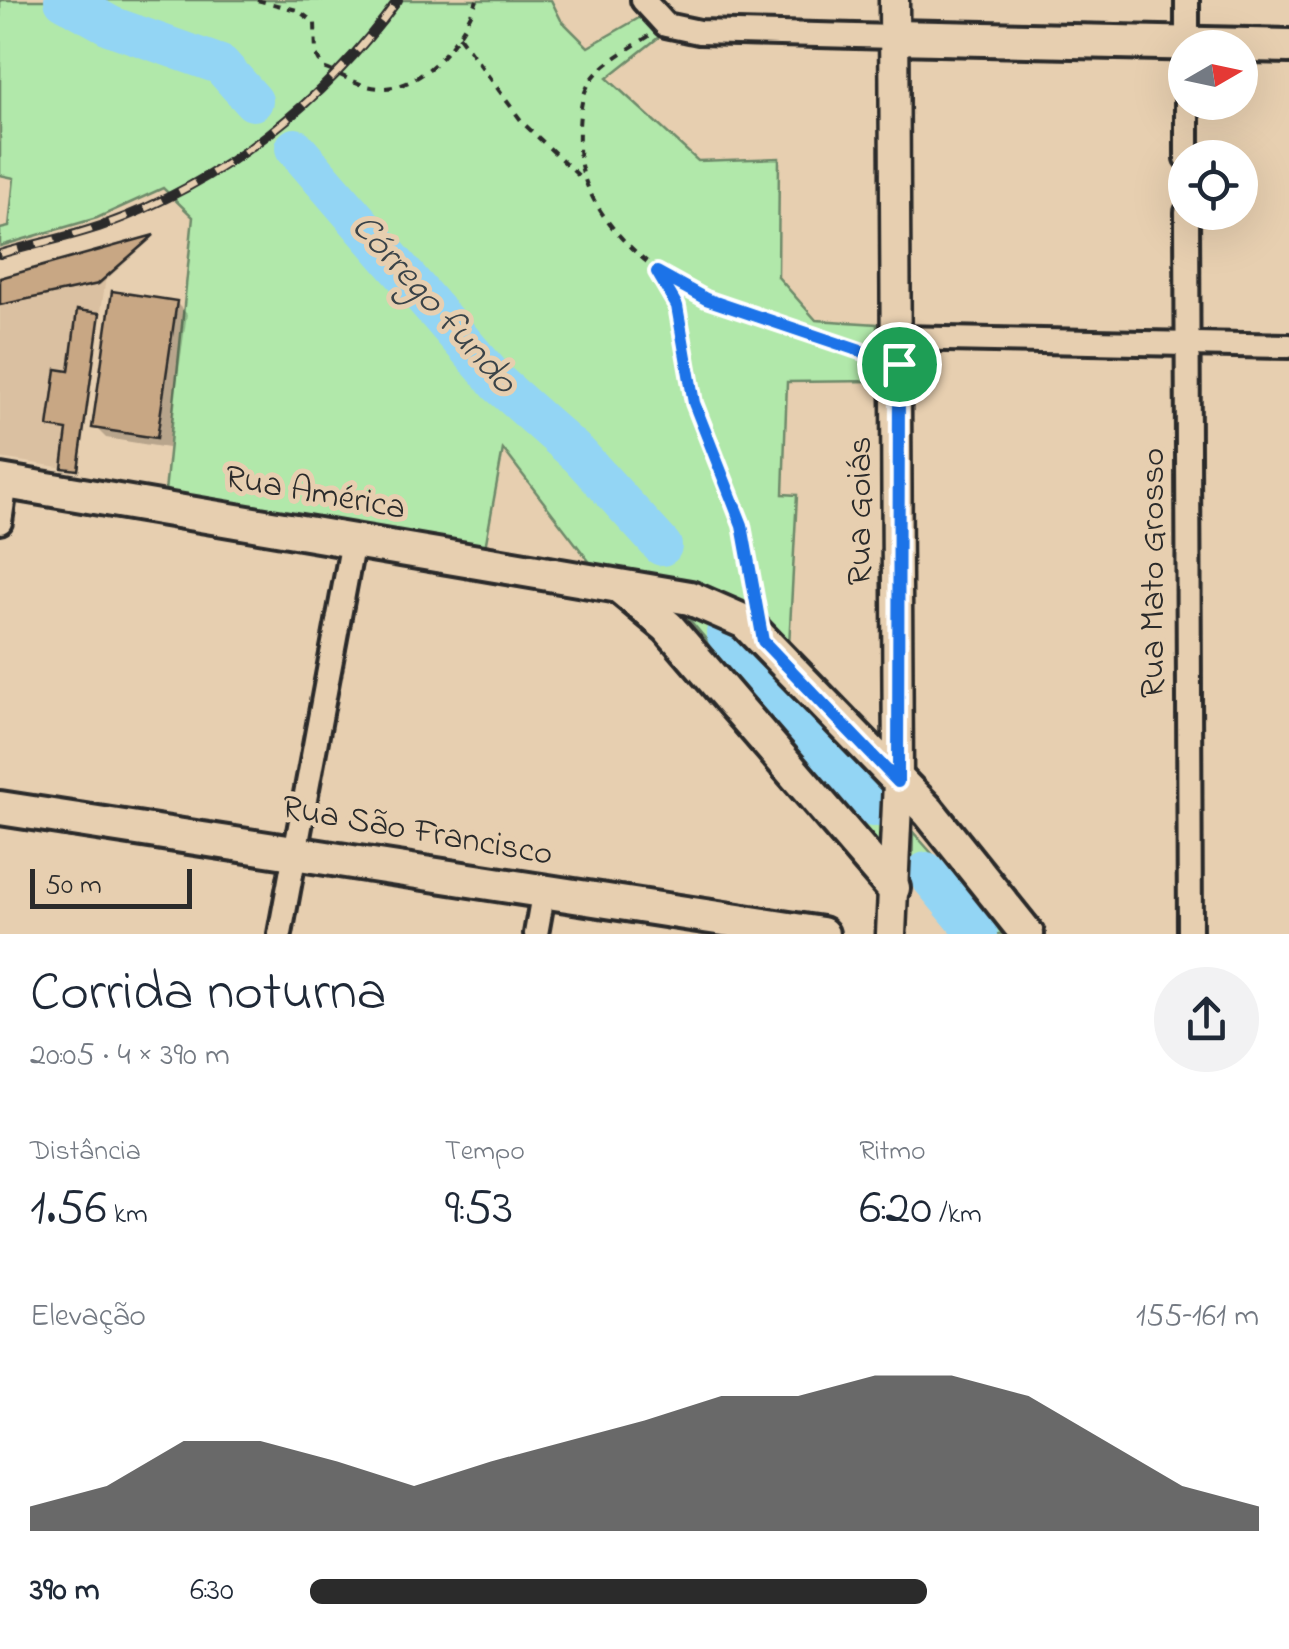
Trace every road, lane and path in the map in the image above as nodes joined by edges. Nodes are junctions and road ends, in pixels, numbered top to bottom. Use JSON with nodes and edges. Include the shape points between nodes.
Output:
{"nodes":[{"id":1,"x":258,"y":0,"type":"edge"},
{"id":2,"x":477,"y":0,"type":"edge"},
{"id":3,"x":643,"y":0,"type":"edge"},
{"id":4,"x":894,"y":0,"type":"edge"},
{"id":5,"x":1187,"y":0,"type":"edge"},
{"id":6,"x":666,"y":25,"type":"junction"},
{"id":7,"x":1186,"y":30,"type":"edge"},
{"id":8,"x":459,"y":36,"type":"junction"},
{"id":9,"x":894,"y":36,"type":"junction"},
{"id":10,"x":1168,"y":45,"type":"edge"},
{"id":11,"x":1258,"y":46,"type":"edge"},
{"id":12,"x":1289,"y":46,"type":"edge"},
{"id":13,"x":580,"y":176,"type":"junction"},
{"id":14,"x":1187,"y":230,"type":"edge"},
{"id":15,"x":657,"y":272,"type":"junction"},
{"id":16,"x":1188,"y":344,"type":"junction"},
{"id":17,"x":1289,"y":346,"type":"edge"},
{"id":18,"x":899,"y":351,"type":"junction"},
{"id":19,"x":3,"y":481,"type":"edge"},
{"id":20,"x":0,"y":522,"type":"edge"},
{"id":21,"x":353,"y":541,"type":"junction"},
{"id":22,"x":618,"y":585,"type":"junction"},
{"id":23,"x":763,"y":641,"type":"junction"},
{"id":24,"x":898,"y":782,"type":"junction"},
{"id":25,"x":0,"y":808,"type":"edge"},
{"id":26,"x":292,"y":851,"type":"junction"},
{"id":27,"x":893,"y":888,"type":"junction"},
{"id":28,"x":543,"y":894,"type":"junction"},
{"id":29,"x":280,"y":934,"type":"edge"},
{"id":30,"x":536,"y":934,"type":"edge"},
{"id":31,"x":822,"y":934,"type":"edge"},
{"id":32,"x":891,"y":934,"type":"edge"},
{"id":33,"x":1027,"y":934,"type":"edge"},
{"id":34,"x":1190,"y":934,"type":"edge"}],
"edges":[{"from":1,"to":8,"type":"path","via":[[297,10],[315,23],[322,68],[368,87],[418,77]]},
{"from":2,"to":8,"type":"path"},
{"from":3,"to":6,"type":"street"},
{"from":4,"to":9,"type":"street","name":"Rua Goiás"},
{"from":5,"to":7,"type":"street"},
{"from":6,"to":9,"type":"street","via":[[699,32]]},
{"from":6,"to":13,"type":"path","via":[[594,71],[579,118]]},
{"from":8,"to":13,"type":"path","via":[[523,123]]},
{"from":9,"to":10,"type":"main road"},
{"from":9,"to":18,"type":"street","name":"Rua Goiás"},
{"from":11,"to":12,"type":"main road"},
{"from":13,"to":15,"type":"path"},
{"from":14,"to":16,"type":"street","name":"Rua Mato Grosso"},
{"from":15,"to":18,"type":"path","via":[[706,299]]},
{"from":15,"to":23,"type":"path","via":[[677,306],[694,403],[742,525]]},
{"from":16,"to":17,"type":"street"},
{"from":16,"to":18,"type":"street"},
{"from":16,"to":34,"type":"street","name":"Rua Mato Grosso"},
{"from":18,"to":24,"type":"street","name":"Rua Goiás"},
{"from":19,"to":20,"type":"street"},
{"from":19,"to":21,"type":"main road","name":"Rua América"},
{"from":21,"to":22,"type":"main road","name":"Rua América"},
{"from":21,"to":26,"type":"street"},
{"from":22,"to":23,"type":"main road","name":"Rua América","via":[[721,608]]},
{"from":22,"to":27,"type":"main road","via":[[680,641]]},
{"from":23,"to":24,"type":"main road","name":"Rua América"},
{"from":24,"to":27,"type":"street","name":"Rua Goiás"},
{"from":24,"to":33,"type":"main road","name":"Rua América"},
{"from":25,"to":26,"type":"main road","name":"Rua São Francisco"},
{"from":26,"to":28,"type":"main road","name":"Rua São Francisco"},
{"from":26,"to":29,"type":"street"},
{"from":27,"to":32,"type":"street","name":"Rua Goiás"},
{"from":28,"to":30,"type":"street"},
{"from":28,"to":31,"type":"main road","name":"Rua São Francisco"}]}
